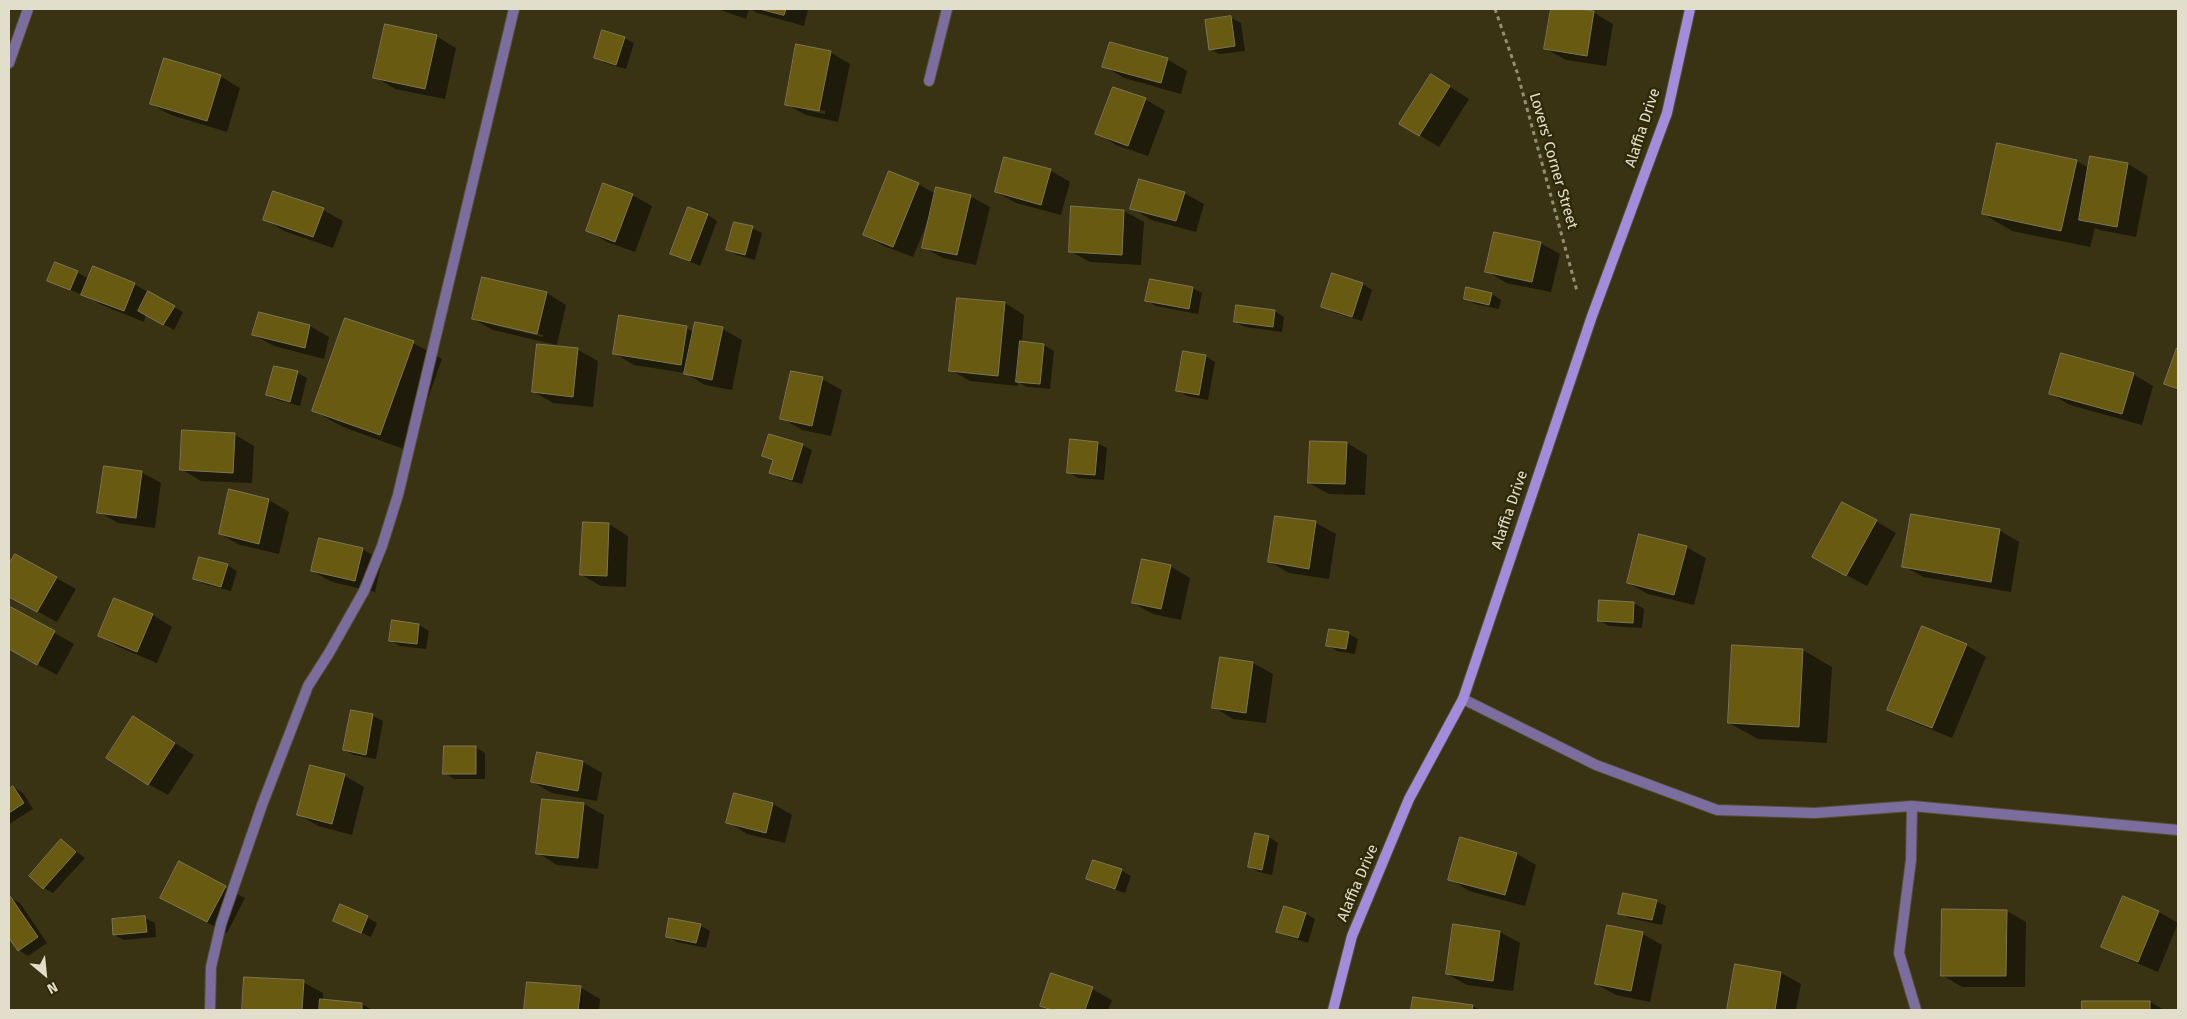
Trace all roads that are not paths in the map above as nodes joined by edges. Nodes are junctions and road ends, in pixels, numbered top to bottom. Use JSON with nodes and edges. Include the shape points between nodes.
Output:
{"nodes":[{"id":1,"x":28,"y":9,"type":"edge"},
{"id":2,"x":514,"y":9,"type":"edge"},
{"id":3,"x":946,"y":9,"type":"edge"},
{"id":4,"x":1690,"y":9,"type":"edge"},
{"id":5,"x":9,"y":63,"type":"edge"},
{"id":6,"x":929,"y":81,"type":"dead end"},
{"id":7,"x":1463,"y":699,"type":"junction"},
{"id":8,"x":1912,"y":806,"type":"junction"},
{"id":9,"x":2178,"y":830,"type":"edge"},
{"id":10,"x":210,"y":1010,"type":"edge"},
{"id":11,"x":1333,"y":1010,"type":"edge"},
{"id":12,"x":1916,"y":1010,"type":"edge"}],
"edges":[{"from":1,"to":5,"type":"street"},
{"from":2,"to":10,"type":"street","via":[[398,495],[364,591],[308,686],[262,805],[211,967]]},
{"from":3,"to":6,"type":"street"},
{"from":4,"to":7,"type":"street","name":"Alaffia Drive","via":[[1666,112],[1592,316]]},
{"from":7,"to":8,"type":"street","via":[[1596,765],[1718,810],[1815,813]]},
{"from":7,"to":11,"type":"street","name":"Alaffia Drive","via":[[1409,799],[1352,936]]},
{"from":8,"to":9,"type":"street"},
{"from":8,"to":12,"type":"street","via":[[1911,860],[1899,953]]}]}
